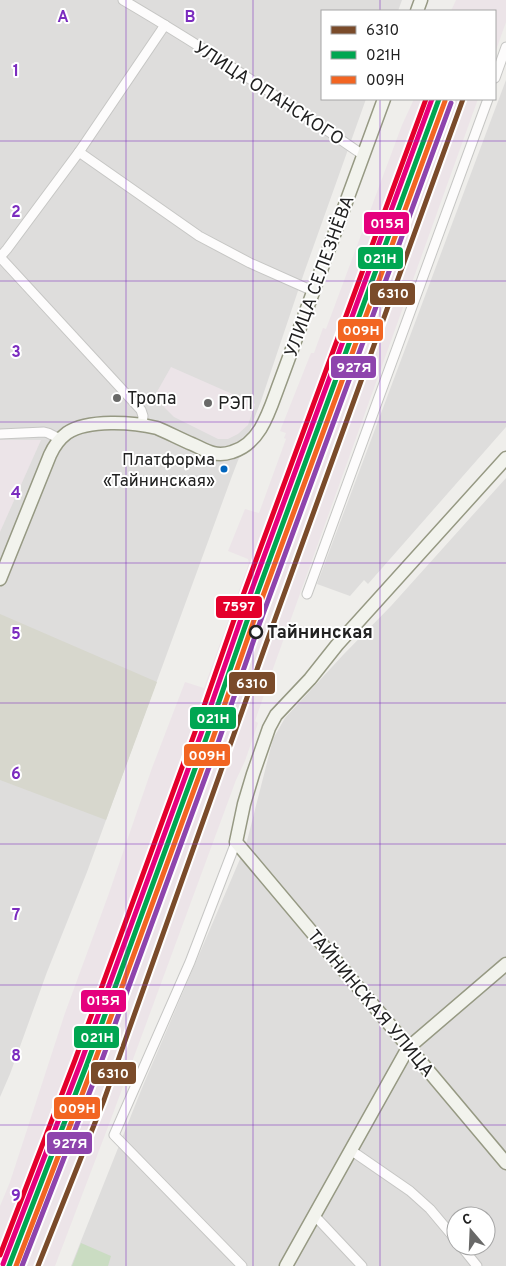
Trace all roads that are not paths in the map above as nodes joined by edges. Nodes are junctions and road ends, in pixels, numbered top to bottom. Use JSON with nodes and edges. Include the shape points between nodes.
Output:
{"nodes":[{"id":1,"x":123,"y":0,"type":"edge"},
{"id":2,"x":165,"y":25,"type":"junction"},
{"id":3,"x":506,"y":47,"type":"edge"},
{"id":4,"x":496,"y":75,"type":"edge"},
{"id":5,"x":384,"y":100,"type":"edge"},
{"id":6,"x":488,"y":100,"type":"edge"},
{"id":7,"x":80,"y":152,"type":"junction"},
{"id":8,"x":362,"y":156,"type":"junction"},
{"id":9,"x":0,"y":257,"type":"edge"},
{"id":10,"x":313,"y":291,"type":"junction"},
{"id":11,"x":142,"y":425,"type":"junction"},
{"id":12,"x":0,"y":434,"type":"edge"},
{"id":13,"x":60,"y":439,"type":"junction"},
{"id":14,"x":506,"y":458,"type":"edge"},
{"id":15,"x":0,"y":579,"type":"edge"},
{"id":16,"x":307,"y":594,"type":"dead end"},
{"id":17,"x":236,"y":842,"type":"junction"},
{"id":18,"x":506,"y":964,"type":"edge"},
{"id":19,"x":408,"y":1048,"type":"junction"},
{"id":20,"x":352,"y":1151,"type":"junction"},
{"id":21,"x":506,"y":1163,"type":"edge"},
{"id":22,"x":314,"y":1215,"type":"junction"},
{"id":23,"x":446,"y":1228,"type":"edge"},
{"id":24,"x":469,"y":1256,"type":"edge"},
{"id":25,"x":242,"y":1266,"type":"edge"},
{"id":26,"x":286,"y":1266,"type":"edge"},
{"id":27,"x":362,"y":1266,"type":"edge"},
{"id":28,"x":477,"y":1266,"type":"edge"}],
"edges":[{"from":1,"to":2,"type":"street","name":"УЛИЦА ОПАНСКОГО"},
{"from":2,"to":7,"type":"street"},
{"from":2,"to":8,"type":"street","name":"УЛИЦА ОПАНСКОГО","via":[[293,107]]},
{"from":3,"to":4,"type":"street"},
{"from":5,"to":8,"type":"street","name":"УЛИЦА СЕЛЕЗНЁВА"},
{"from":6,"to":16,"type":"street"},
{"from":7,"to":9,"type":"street"},
{"from":7,"to":10,"type":"street","via":[[199,236]]},
{"from":8,"to":10,"type":"street","name":"УЛИЦА СЕЛЕЗНЁВА"},
{"from":9,"to":11,"type":"street","via":[[142,410]]},
{"from":10,"to":11,"type":"street","name":"УЛИЦА СЕЛЕЗНЁВА","via":[[267,416],[257,434],[244,447],[223,454],[210,452],[157,428]]},
{"from":11,"to":13,"type":"street","via":[[85,426]]},
{"from":12,"to":13,"type":"street","via":[[44,432]]},
{"from":13,"to":15,"type":"street","via":[[45,467]]},
{"from":14,"to":17,"type":"street","via":[[276,715],[253,774]]},
{"from":17,"to":19,"type":"street","name":"ТАЙНИНСКАЯ УЛИЦА"},
{"from":17,"to":25,"type":"street","via":[[190,962],[114,1134]]},
{"from":18,"to":19,"type":"street"},
{"from":19,"to":20,"type":"street"},
{"from":19,"to":21,"type":"street","name":"ТАЙНИНСКАЯ УЛИЦА"},
{"from":20,"to":22,"type":"street"},
{"from":20,"to":23,"type":"street","via":[[410,1191]]},
{"from":22,"to":26,"type":"street"},
{"from":22,"to":27,"type":"street"},
{"from":24,"to":28,"type":"street"}]}
